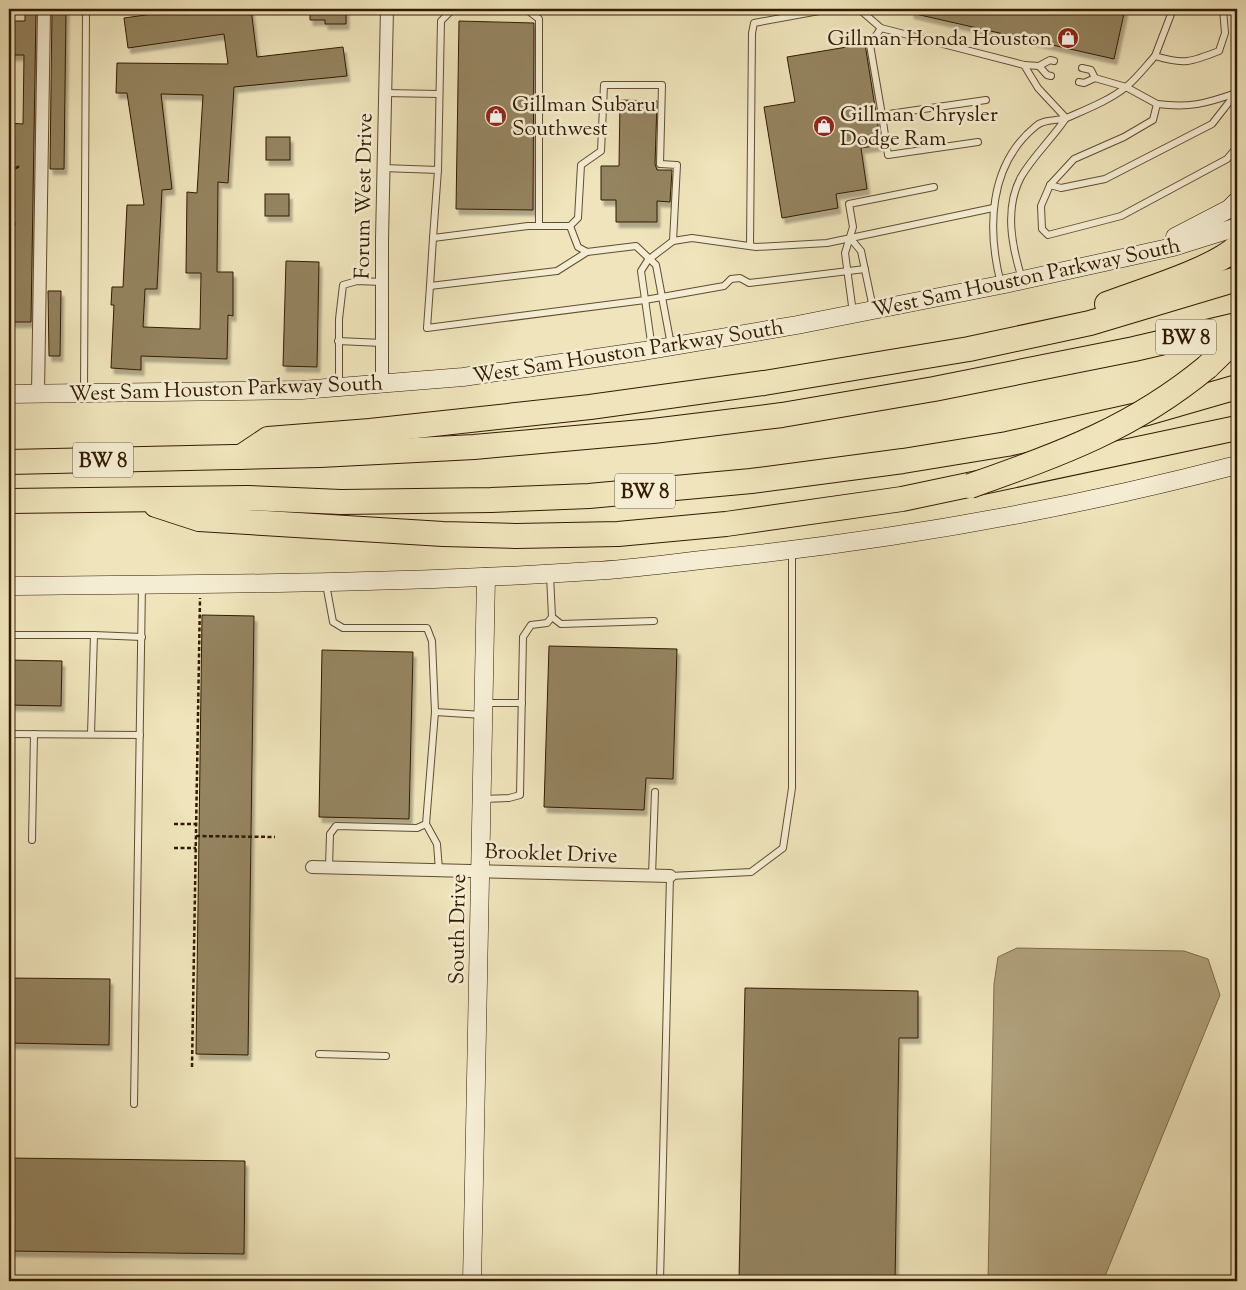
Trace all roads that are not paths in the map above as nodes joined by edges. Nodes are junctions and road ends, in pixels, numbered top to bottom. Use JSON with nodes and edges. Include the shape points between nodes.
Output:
{"nodes":[{"id":1,"x":44,"y":9,"type":"edge"},
{"id":2,"x":86,"y":9,"type":"edge"},
{"id":3,"x":387,"y":9,"type":"edge"},
{"id":4,"x":453,"y":9,"type":"edge"},
{"id":5,"x":520,"y":9,"type":"edge"},
{"id":6,"x":830,"y":9,"type":"edge"},
{"id":7,"x":859,"y":9,"type":"edge"},
{"id":8,"x":1173,"y":9,"type":"edge"},
{"id":9,"x":1223,"y":9,"type":"edge"},
{"id":10,"x":881,"y":28,"type":"junction"},
{"id":11,"x":1155,"y":56,"type":"junction"},
{"id":12,"x":1054,"y":61,"type":"dead end"},
{"id":13,"x":1024,"y":65,"type":"junction"},
{"id":14,"x":1039,"y":66,"type":"junction"},
{"id":15,"x":1082,"y":68,"type":"dead end"},
{"id":16,"x":1051,"y":76,"type":"dead end"},
{"id":17,"x":1095,"y":78,"type":"junction"},
{"id":18,"x":1079,"y":82,"type":"dead end"},
{"id":19,"x":1126,"y":87,"type":"junction"},
{"id":20,"x":1237,"y":92,"type":"edge"},
{"id":21,"x":385,"y":93,"type":"junction"},
{"id":22,"x":439,"y":94,"type":"junction"},
{"id":23,"x":986,"y":100,"type":"dead end"},
{"id":24,"x":1157,"y":104,"type":"junction"},
{"id":25,"x":882,"y":116,"type":"junction"},
{"id":26,"x":1066,"y":118,"type":"junction"},
{"id":27,"x":978,"y":142,"type":"dead end"},
{"id":28,"x":1237,"y":147,"type":"edge"},
{"id":29,"x":383,"y":168,"type":"junction"},
{"id":30,"x":438,"y":170,"type":"junction"},
{"id":31,"x":1050,"y":185,"type":"junction"},
{"id":32,"x":934,"y":187,"type":"dead end"},
{"id":33,"x":1237,"y":201,"type":"edge"},
{"id":34,"x":993,"y":208,"type":"junction"},
{"id":35,"x":539,"y":226,"type":"junction"},
{"id":36,"x":570,"y":226,"type":"junction"},
{"id":37,"x":1237,"y":227,"type":"edge"},
{"id":38,"x":433,"y":238,"type":"junction"},
{"id":39,"x":851,"y":239,"type":"junction"},
{"id":40,"x":673,"y":241,"type":"junction"},
{"id":41,"x":750,"y":246,"type":"junction"},
{"id":42,"x":1237,"y":247,"type":"edge"},
{"id":43,"x":587,"y":252,"type":"junction"},
{"id":44,"x":1138,"y":254,"type":"junction"},
{"id":45,"x":648,"y":260,"type":"junction"},
{"id":46,"x":865,"y":268,"type":"junction"},
{"id":47,"x":847,"y":272,"type":"junction"},
{"id":48,"x":1237,"y":279,"type":"edge"},
{"id":49,"x":1022,"y":280,"type":"junction"},
{"id":50,"x":382,"y":282,"type":"junction"},
{"id":51,"x":1001,"y":284,"type":"junction"},
{"id":52,"x":430,"y":286,"type":"junction"},
{"id":53,"x":662,"y":297,"type":"junction"},
{"id":54,"x":645,"y":300,"type":"junction"},
{"id":55,"x":874,"y":310,"type":"junction"},
{"id":56,"x":854,"y":314,"type":"junction"},
{"id":57,"x":1237,"y":325,"type":"edge"},
{"id":58,"x":1078,"y":326,"type":"junction"},
{"id":59,"x":1237,"y":338,"type":"edge"},
{"id":60,"x":338,"y":341,"type":"junction"},
{"id":61,"x":382,"y":343,"type":"junction"},
{"id":62,"x":672,"y":346,"type":"junction"},
{"id":63,"x":652,"y":350,"type":"junction"},
{"id":64,"x":382,"y":384,"type":"junction"},
{"id":65,"x":1237,"y":386,"type":"edge"},
{"id":66,"x":339,"y":387,"type":"junction"},
{"id":67,"x":84,"y":393,"type":"junction"},
{"id":68,"x":9,"y":394,"type":"edge"},
{"id":69,"x":38,"y":394,"type":"junction"},
{"id":70,"x":1237,"y":428,"type":"edge"},
{"id":71,"x":241,"y":457,"type":"junction"},
{"id":72,"x":9,"y":462,"type":"edge"},
{"id":73,"x":1237,"y":465,"type":"edge"},
{"id":74,"x":970,"y":486,"type":"junction"},
{"id":75,"x":136,"y":499,"type":"junction"},
{"id":76,"x":9,"y":501,"type":"edge"},
{"id":77,"x":792,"y":551,"type":"junction"},
{"id":78,"x":550,"y":574,"type":"junction"},
{"id":79,"x":486,"y":577,"type":"junction"},
{"id":80,"x":326,"y":582,"type":"junction"},
{"id":81,"x":142,"y":584,"type":"junction"},
{"id":82,"x":9,"y":586,"type":"edge"},
{"id":83,"x":552,"y":618,"type":"junction"},
{"id":84,"x":654,"y":621,"type":"dead end"},
{"id":85,"x":9,"y":634,"type":"edge"},
{"id":86,"x":94,"y":636,"type":"junction"},
{"id":87,"x":142,"y":637,"type":"junction"},
{"id":88,"x":522,"y":703,"type":"junction"},
{"id":89,"x":484,"y":709,"type":"junction"},
{"id":90,"x":435,"y":712,"type":"junction"},
{"id":91,"x":9,"y":734,"type":"edge"},
{"id":92,"x":34,"y":734,"type":"junction"},
{"id":93,"x":92,"y":734,"type":"junction"},
{"id":94,"x":140,"y":735,"type":"junction"},
{"id":95,"x":655,"y":792,"type":"dead end"},
{"id":96,"x":482,"y":799,"type":"junction"},
{"id":97,"x":426,"y":824,"type":"junction"},
{"id":98,"x":32,"y":840,"type":"dead end"},
{"id":99,"x":312,"y":867,"type":"dead end"},
{"id":100,"x":329,"y":867,"type":"junction"},
{"id":101,"x":439,"y":870,"type":"junction"},
{"id":102,"x":480,"y":871,"type":"junction"},
{"id":103,"x":652,"y":875,"type":"junction"},
{"id":104,"x":670,"y":876,"type":"junction"},
{"id":105,"x":319,"y":1054,"type":"dead end"},
{"id":106,"x":386,"y":1056,"type":"dead end"},
{"id":107,"x":134,"y":1104,"type":"dead end"},
{"id":108,"x":472,"y":1281,"type":"edge"},
{"id":109,"x":660,"y":1281,"type":"edge"}],
"edges":[{"from":1,"to":69,"type":"street"},
{"from":2,"to":67,"type":"lane"},
{"from":3,"to":21,"type":"street","name":"Forum West Drive"},
{"from":4,"to":22,"type":"lane","via":[[441,21]]},
{"from":5,"to":35,"type":"lane","via":[[526,9],[540,20]]},
{"from":6,"to":41,"type":"lane","via":[[754,23],[749,120]]},
{"from":7,"to":10,"type":"lane"},
{"from":8,"to":11,"type":"lane"},
{"from":9,"to":11,"type":"lane","via":[[1225,33],[1218,51],[1178,63]]},
{"from":10,"to":13,"type":"lane"},
{"from":10,"to":25,"type":"lane","via":[[870,45]]},
{"from":11,"to":19,"type":"lane"},
{"from":12,"to":14,"type":"lane"},
{"from":13,"to":14,"type":"lane"},
{"from":13,"to":26,"type":"lane","via":[[1038,88]]},
{"from":14,"to":16,"type":"lane"},
{"from":15,"to":17,"type":"lane","via":[[1091,70]]},
{"from":17,"to":18,"type":"lane"},
{"from":17,"to":19,"type":"lane"},
{"from":19,"to":24,"type":"lane"},
{"from":19,"to":26,"type":"lane"},
{"from":20,"to":24,"type":"lane","via":[[1183,108]]},
{"from":20,"to":31,"type":"lane","via":[[1212,124],[1105,179],[1061,188]]},
{"from":21,"to":22,"type":"lane"},
{"from":21,"to":29,"type":"street","name":"Forum West Drive"},
{"from":22,"to":30,"type":"lane"},
{"from":23,"to":25,"type":"lane"},
{"from":24,"to":31,"type":"lane","via":[[1153,120],[1074,160]]},
{"from":25,"to":27,"type":"lane","via":[[888,155]]},
{"from":26,"to":34,"type":"lane","via":[[1037,125],[1019,145],[1003,170]]},
{"from":26,"to":49,"type":"lane","via":[[1020,178],[1013,202],[1013,249]]},
{"from":28,"to":31,"type":"lane","via":[[1227,159],[1121,216],[1048,235],[1042,229],[1041,206]]},
{"from":29,"to":30,"type":"lane"},
{"from":29,"to":50,"type":"street","name":"Forum West Drive"},
{"from":30,"to":38,"type":"lane"},
{"from":32,"to":39,"type":"lane","via":[[848,204],[853,227]]},
{"from":33,"to":44,"type":"main road","via":[[1229,209],[1187,232]]},
{"from":34,"to":39,"type":"lane"},
{"from":34,"to":51,"type":"lane","via":[[993,253]]},
{"from":35,"to":36,"type":"lane"},
{"from":35,"to":38,"type":"lane"},
{"from":36,"to":40,"type":"lane","via":[[578,218],[581,165],[602,151],[604,86],[662,85],[660,164],[677,165]]},
{"from":36,"to":43,"type":"lane","via":[[578,247]]},
{"from":37,"to":44,"type":"main road","name":"West Sam Houston Parkway South"},
{"from":38,"to":52,"type":"lane"},
{"from":39,"to":41,"type":"lane"},
{"from":39,"to":46,"type":"lane","via":[[861,251]]},
{"from":39,"to":47,"type":"lane","via":[[845,253]]},
{"from":40,"to":41,"type":"lane","via":[[692,238]]},
{"from":40,"to":45,"type":"lane"},
{"from":42,"to":58,"type":"highway","via":[[1229,254],[1174,279],[1096,308]]},
{"from":43,"to":45,"type":"lane","via":[[636,246]]},
{"from":43,"to":52,"type":"lane","via":[[557,271]]},
{"from":44,"to":49,"type":"main road","name":"West Sam Houston Parkway South"},
{"from":45,"to":53,"type":"lane","via":[[656,265]]},
{"from":45,"to":54,"type":"lane","via":[[641,271]]},
{"from":46,"to":47,"type":"lane"},
{"from":46,"to":55,"type":"lane"},
{"from":47,"to":53,"type":"lane","via":[[749,283],[740,278],[730,279],[724,286]]},
{"from":47,"to":56,"type":"lane"},
{"from":48,"to":58,"type":"highway"},
{"from":49,"to":51,"type":"main road","name":"West Sam Houston Parkway South"},
{"from":50,"to":60,"type":"lane","via":[[357,281],[343,285]]},
{"from":50,"to":61,"type":"street","name":"Forum West Drive"},
{"from":51,"to":55,"type":"main road","name":"West Sam Houston Parkway South"},
{"from":52,"to":54,"type":"lane","via":[[427,328]]},
{"from":53,"to":54,"type":"lane"},
{"from":53,"to":62,"type":"lane"},
{"from":54,"to":63,"type":"lane"},
{"from":55,"to":56,"type":"main road","name":"West Sam Houston Parkway South"},
{"from":56,"to":62,"type":"main road","name":"West Sam Houston Parkway South"},
{"from":57,"to":71,"type":"highway","number":"BW 8","via":[[934,389],[782,415],[653,431],[474,447]]},
{"from":58,"to":71,"type":"highway","via":[[884,364],[675,396],[485,420],[268,439]]},
{"from":59,"to":74,"type":"highway","bridge":true,"via":[[1174,394],[1134,419],[1068,451]]},
{"from":60,"to":61,"type":"lane"},
{"from":60,"to":66,"type":"lane"},
{"from":61,"to":64,"type":"street","name":"Forum West Drive"},
{"from":62,"to":63,"type":"main road","name":"West Sam Houston Parkway South"},
{"from":63,"to":64,"type":"main road","name":"West Sam Houston Parkway South","via":[[463,377]]},
{"from":64,"to":66,"type":"main road","name":"West Sam Houston Parkway South"},
{"from":65,"to":75,"type":"highway","number":"BW 8","via":[[1147,413],[1006,444],[903,462],[751,481],[590,496],[341,502],[247,498]]},
{"from":66,"to":67,"type":"main road","name":"West Sam Houston Parkway South"},
{"from":67,"to":69,"type":"main road","name":"West Sam Houston Parkway South"},
{"from":68,"to":69,"type":"main road","name":"West Sam Houston Parkway South"},
{"from":70,"to":74,"type":"highway","bridge":true},
{"from":71,"to":72,"type":"highway","number":"BW 8"},
{"from":73,"to":77,"type":"main road","via":[[975,522]]},
{"from":74,"to":75,"type":"highway","via":[[746,522],[618,534],[516,536],[199,519]]},
{"from":75,"to":76,"type":"highway","number":"BW 8"},
{"from":77,"to":78,"type":"main road"},
{"from":77,"to":104,"type":"lane","via":[[792,788],[783,848],[751,872]]},
{"from":78,"to":79,"type":"main road"},
{"from":78,"to":83,"type":"lane"},
{"from":79,"to":80,"type":"main road"},
{"from":79,"to":89,"type":"main road","name":"South Drive"},
{"from":80,"to":81,"type":"main road"},
{"from":80,"to":90,"type":"lane","via":[[333,622],[343,628],[427,628],[432,640]]},
{"from":81,"to":82,"type":"main road"},
{"from":81,"to":87,"type":"lane"},
{"from":83,"to":84,"type":"lane","via":[[562,624]]},
{"from":83,"to":88,"type":"lane","via":[[547,623],[531,625],[523,637]]},
{"from":85,"to":86,"type":"lane"},
{"from":86,"to":87,"type":"lane"},
{"from":86,"to":93,"type":"lane"},
{"from":87,"to":94,"type":"lane"},
{"from":88,"to":89,"type":"lane"},
{"from":88,"to":96,"type":"lane","via":[[520,795]]},
{"from":89,"to":90,"type":"lane"},
{"from":89,"to":96,"type":"main road","name":"South Drive"},
{"from":90,"to":97,"type":"lane"},
{"from":91,"to":92,"type":"lane"},
{"from":92,"to":93,"type":"lane"},
{"from":92,"to":98,"type":"lane"},
{"from":93,"to":94,"type":"lane"},
{"from":94,"to":107,"type":"lane"},
{"from":95,"to":103,"type":"lane"},
{"from":96,"to":102,"type":"main road","name":"South Drive"},
{"from":97,"to":100,"type":"lane","via":[[417,828],[336,826],[330,834]]},
{"from":97,"to":101,"type":"lane","via":[[437,844]]},
{"from":99,"to":100,"type":"street","name":"Brooklet Drive"},
{"from":100,"to":101,"type":"street","name":"Brooklet Drive"},
{"from":101,"to":102,"type":"street","name":"Brooklet Drive"},
{"from":102,"to":103,"type":"street","name":"Brooklet Drive"},
{"from":102,"to":108,"type":"main road","name":"South Drive"},
{"from":103,"to":104,"type":"street","name":"Brooklet Drive"},
{"from":104,"to":109,"type":"lane"},
{"from":105,"to":106,"type":"lane"}]}
